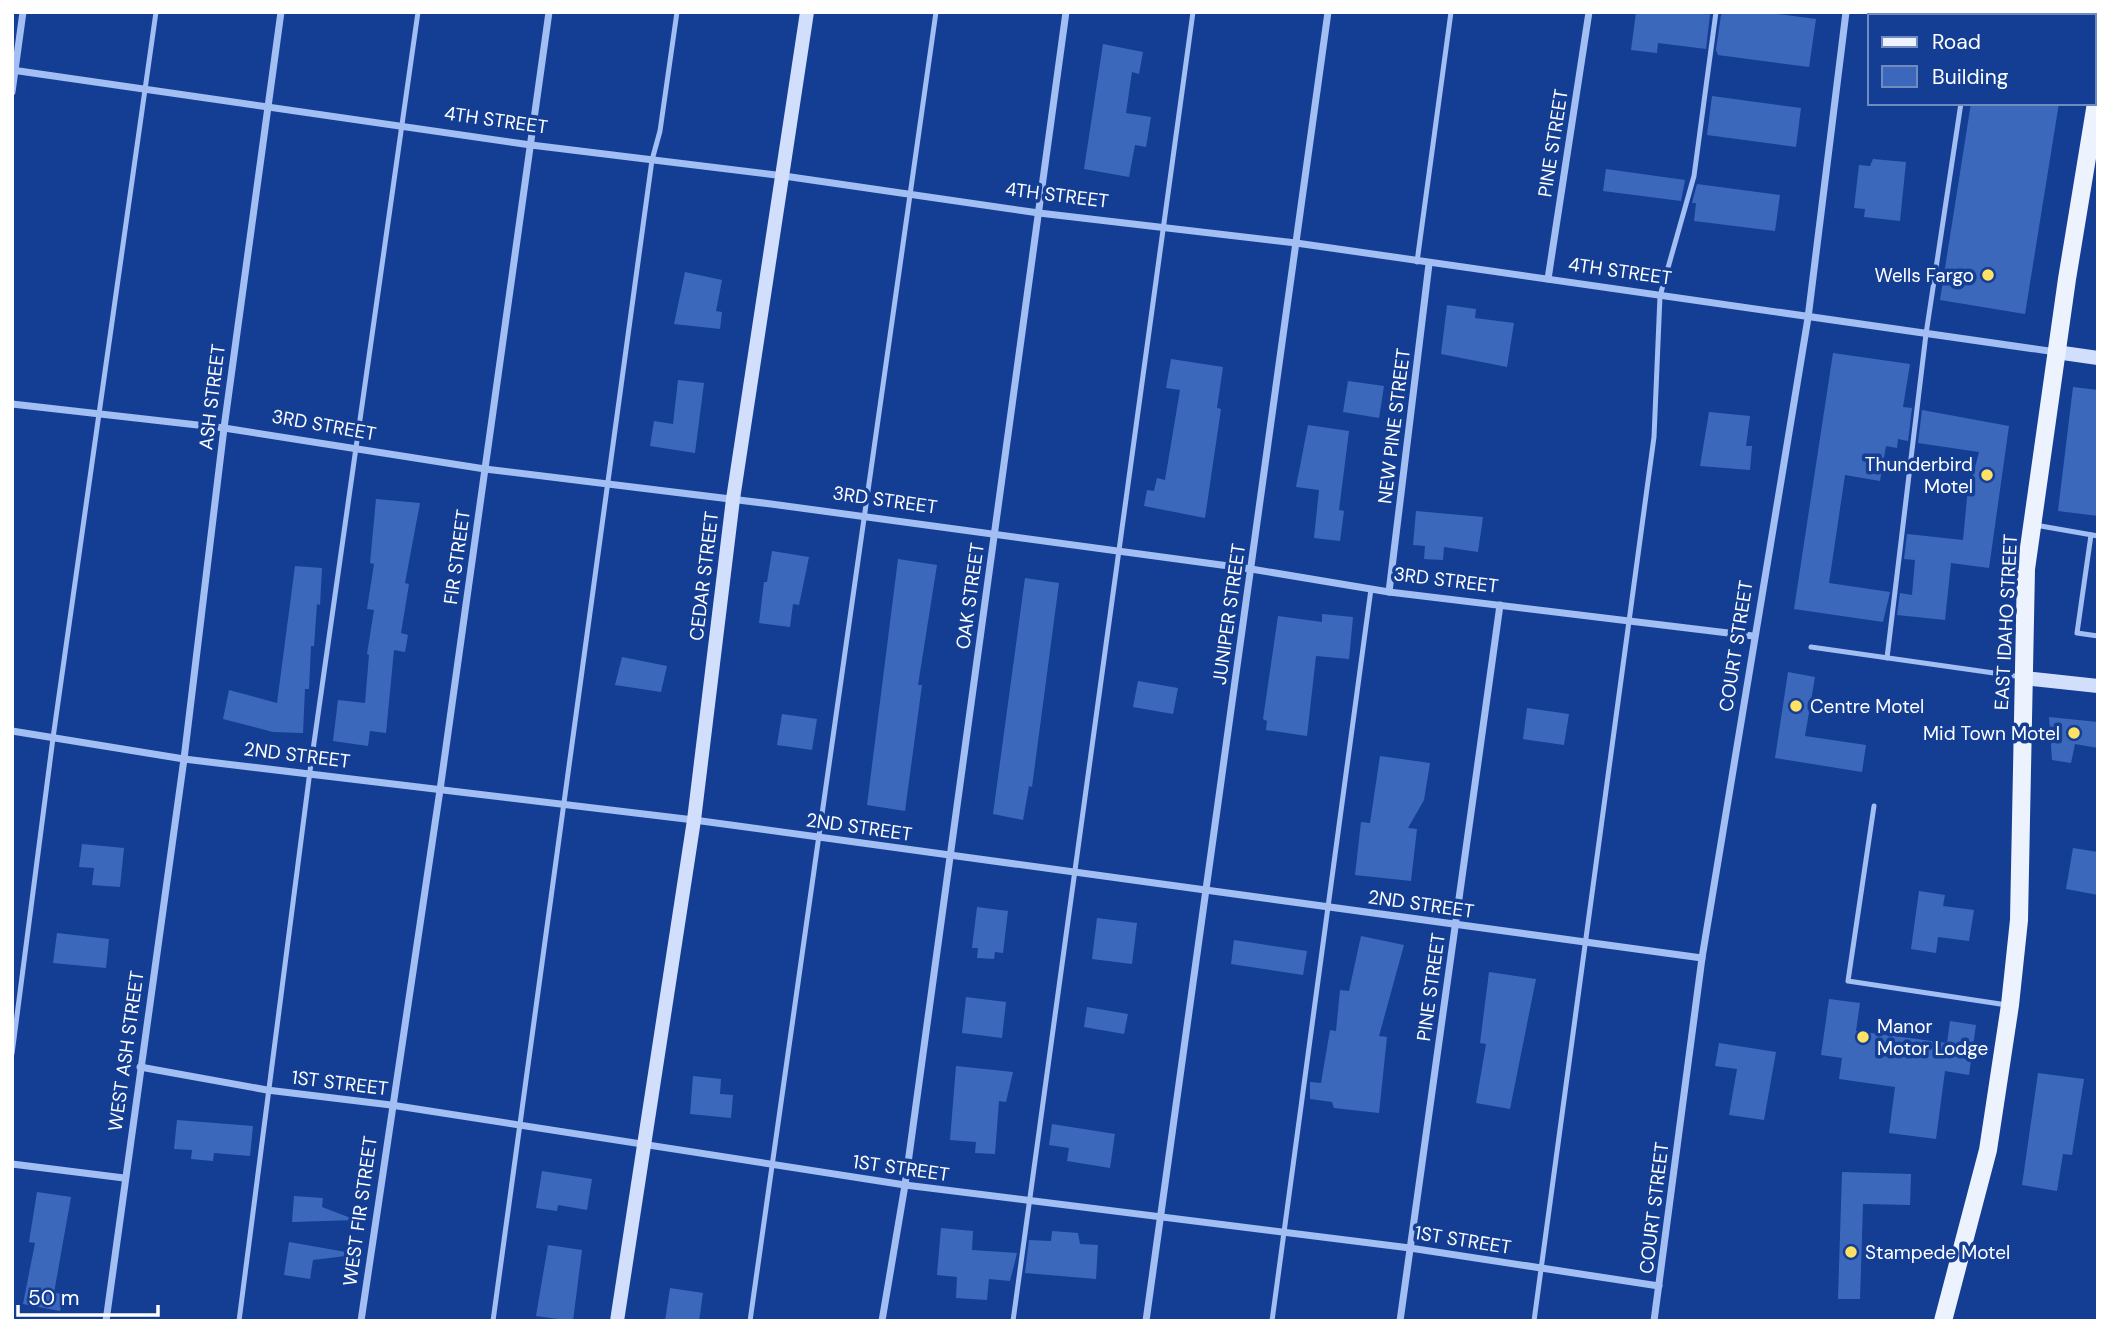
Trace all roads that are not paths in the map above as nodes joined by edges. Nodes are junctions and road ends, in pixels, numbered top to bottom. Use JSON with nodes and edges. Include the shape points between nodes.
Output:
{"nodes":[{"id":1,"x":23,"y":12,"type":"edge"},
{"id":2,"x":156,"y":12,"type":"edge"},
{"id":3,"x":281,"y":12,"type":"edge"},
{"id":4,"x":418,"y":12,"type":"edge"},
{"id":5,"x":549,"y":12,"type":"edge"},
{"id":6,"x":677,"y":12,"type":"edge"},
{"id":7,"x":807,"y":12,"type":"edge"},
{"id":8,"x":936,"y":12,"type":"edge"},
{"id":9,"x":1066,"y":12,"type":"edge"},
{"id":10,"x":1194,"y":12,"type":"edge"},
{"id":11,"x":1328,"y":12,"type":"edge"},
{"id":12,"x":1451,"y":12,"type":"edge"},
{"id":13,"x":1589,"y":12,"type":"edge"},
{"id":14,"x":1716,"y":12,"type":"edge"},
{"id":15,"x":1846,"y":12,"type":"edge"},
{"id":16,"x":14,"y":70,"type":"edge"},
{"id":17,"x":146,"y":88,"type":"junction"},
{"id":18,"x":12,"y":92,"type":"edge"},
{"id":19,"x":266,"y":104,"type":"junction"},
{"id":20,"x":1961,"y":105,"type":"edge"},
{"id":21,"x":2096,"y":105,"type":"edge"},
{"id":22,"x":400,"y":126,"type":"junction"},
{"id":23,"x":531,"y":145,"type":"junction"},
{"id":24,"x":652,"y":160,"type":"junction"},
{"id":25,"x":784,"y":176,"type":"junction"},
{"id":26,"x":911,"y":195,"type":"junction"},
{"id":27,"x":1039,"y":213,"type":"junction"},
{"id":28,"x":1163,"y":228,"type":"junction"},
{"id":29,"x":1296,"y":243,"type":"junction"},
{"id":30,"x":1416,"y":262,"type":"junction"},
{"id":31,"x":1429,"y":264,"type":"junction"},
{"id":32,"x":1548,"y":279,"type":"junction"},
{"id":33,"x":1660,"y":296,"type":"junction"},
{"id":34,"x":1808,"y":318,"type":"junction"},
{"id":35,"x":1926,"y":334,"type":"junction"},
{"id":36,"x":2056,"y":352,"type":"junction"},
{"id":37,"x":2098,"y":358,"type":"edge"},
{"id":38,"x":12,"y":404,"type":"edge"},
{"id":39,"x":100,"y":414,"type":"junction"},
{"id":40,"x":224,"y":428,"type":"junction"},
{"id":41,"x":354,"y":451,"type":"junction"},
{"id":42,"x":485,"y":469,"type":"junction"},
{"id":43,"x":607,"y":484,"type":"junction"},
{"id":44,"x":733,"y":499,"type":"junction"},
{"id":45,"x":864,"y":516,"type":"junction"},
{"id":46,"x":2032,"y":524,"type":"junction"},
{"id":47,"x":995,"y":534,"type":"junction"},
{"id":48,"x":2094,"y":535,"type":"edge"},
{"id":49,"x":1120,"y":551,"type":"junction"},
{"id":50,"x":1251,"y":569,"type":"junction"},
{"id":51,"x":1371,"y":589,"type":"junction"},
{"id":52,"x":1389,"y":592,"type":"junction"},
{"id":53,"x":1500,"y":606,"type":"junction"},
{"id":54,"x":1629,"y":621,"type":"junction"},
{"id":55,"x":1753,"y":636,"type":"junction"},
{"id":56,"x":2098,"y":636,"type":"edge"},
{"id":57,"x":1811,"y":647,"type":"dead end"},
{"id":58,"x":1887,"y":658,"type":"junction"},
{"id":59,"x":2024,"y":678,"type":"junction"},
{"id":60,"x":2098,"y":686,"type":"edge"},
{"id":61,"x":12,"y":731,"type":"edge"},
{"id":62,"x":53,"y":738,"type":"junction"},
{"id":63,"x":184,"y":758,"type":"junction"},
{"id":64,"x":310,"y":771,"type":"junction"},
{"id":65,"x":180,"y":787,"type":"joint"},
{"id":66,"x":440,"y":790,"type":"junction"},
{"id":67,"x":561,"y":804,"type":"junction"},
{"id":68,"x":1874,"y":806,"type":"dead end"},
{"id":69,"x":694,"y":820,"type":"junction"},
{"id":70,"x":820,"y":838,"type":"junction"},
{"id":71,"x":950,"y":856,"type":"junction"},
{"id":72,"x":1077,"y":872,"type":"junction"},
{"id":73,"x":1207,"y":889,"type":"junction"},
{"id":74,"x":1331,"y":908,"type":"junction"},
{"id":75,"x":1456,"y":926,"type":"junction"},
{"id":76,"x":1586,"y":940,"type":"junction"},
{"id":77,"x":1702,"y":958,"type":"junction"},
{"id":78,"x":2010,"y":1005,"type":"junction"},
{"id":79,"x":12,"y":1054,"type":"edge"},
{"id":80,"x":140,"y":1067,"type":"junction"},
{"id":81,"x":267,"y":1090,"type":"junction"},
{"id":82,"x":391,"y":1105,"type":"junction"},
{"id":83,"x":520,"y":1125,"type":"junction"},
{"id":84,"x":644,"y":1145,"type":"junction"},
{"id":85,"x":12,"y":1164,"type":"edge"},
{"id":86,"x":772,"y":1164,"type":"junction"},
{"id":87,"x":124,"y":1178,"type":"junction"},
{"id":88,"x":905,"y":1185,"type":"junction"},
{"id":89,"x":1028,"y":1201,"type":"junction"},
{"id":90,"x":1161,"y":1219,"type":"junction"},
{"id":91,"x":1285,"y":1234,"type":"junction"},
{"id":92,"x":1410,"y":1248,"type":"junction"},
{"id":93,"x":1542,"y":1268,"type":"junction"},
{"id":94,"x":1659,"y":1286,"type":"junction"},
{"id":95,"x":106,"y":1321,"type":"edge"},
{"id":96,"x":239,"y":1321,"type":"edge"},
{"id":97,"x":360,"y":1321,"type":"edge"},
{"id":98,"x":493,"y":1321,"type":"edge"},
{"id":99,"x":618,"y":1321,"type":"edge"},
{"id":100,"x":750,"y":1321,"type":"edge"},
{"id":101,"x":882,"y":1321,"type":"edge"},
{"id":102,"x":1013,"y":1321,"type":"edge"},
{"id":103,"x":1146,"y":1321,"type":"edge"},
{"id":104,"x":1272,"y":1321,"type":"edge"},
{"id":105,"x":1400,"y":1321,"type":"edge"},
{"id":106,"x":1534,"y":1321,"type":"edge"},
{"id":107,"x":1654,"y":1321,"type":"edge"},
{"id":108,"x":1943,"y":1321,"type":"edge"}],
"edges":[{"from":1,"to":16,"type":"street"},
{"from":2,"to":17,"type":"lane"},
{"from":3,"to":19,"type":"street","name":"ASH STREET"},
{"from":4,"to":22,"type":"lane"},
{"from":5,"to":23,"type":"street","name":"FIR STREET"},
{"from":6,"to":24,"type":"lane"},
{"from":7,"to":25,"type":"street","name":"CEDAR STREET"},
{"from":8,"to":26,"type":"lane"},
{"from":9,"to":27,"type":"street","name":"OAK STREET"},
{"from":10,"to":28,"type":"lane"},
{"from":11,"to":29,"type":"street","name":"JUNIPER STREET"},
{"from":12,"to":30,"type":"lane"},
{"from":13,"to":32,"type":"street","name":"PINE STREET"},
{"from":14,"to":33,"type":"lane","via":[[1694,176]]},
{"from":15,"to":34,"type":"street","name":"COURT STREET"},
{"from":16,"to":17,"type":"street","name":"4TH STREET"},
{"from":16,"to":18,"type":"street"},
{"from":17,"to":19,"type":"street","name":"4TH STREET"},
{"from":17,"to":39,"type":"lane"},
{"from":19,"to":22,"type":"street","name":"4TH STREET"},
{"from":19,"to":40,"type":"street","name":"ASH STREET"},
{"from":20,"to":35,"type":"lane"},
{"from":21,"to":36,"type":"main road","name":"EAST IDAHO STREET"},
{"from":22,"to":23,"type":"street","name":"4TH STREET"},
{"from":22,"to":41,"type":"lane"},
{"from":23,"to":24,"type":"street","name":"4TH STREET"},
{"from":23,"to":42,"type":"street","name":"FIR STREET"},
{"from":24,"to":25,"type":"street","name":"4TH STREET"},
{"from":24,"to":43,"type":"lane"},
{"from":25,"to":26,"type":"street","name":"4TH STREET"},
{"from":25,"to":44,"type":"street","name":"CEDAR STREET"},
{"from":26,"to":27,"type":"street","name":"4TH STREET"},
{"from":26,"to":45,"type":"lane"},
{"from":27,"to":28,"type":"street","name":"4TH STREET"},
{"from":27,"to":47,"type":"street","name":"OAK STREET"},
{"from":28,"to":29,"type":"street","name":"4TH STREET"},
{"from":28,"to":49,"type":"lane"},
{"from":29,"to":30,"type":"street","name":"4TH STREET"},
{"from":29,"to":50,"type":"street","name":"JUNIPER STREET"},
{"from":30,"to":31,"type":"street","name":"4TH STREET"},
{"from":31,"to":32,"type":"street","name":"4TH STREET"},
{"from":31,"to":52,"type":"street","name":"NEW PINE STREET"},
{"from":32,"to":33,"type":"street","name":"4TH STREET"},
{"from":33,"to":34,"type":"street","name":"4TH STREET"},
{"from":33,"to":54,"type":"lane","via":[[1654,437]]},
{"from":34,"to":35,"type":"street","name":"4TH STREET"},
{"from":34,"to":55,"type":"street","name":"COURT STREET"},
{"from":35,"to":36,"type":"street","name":"4TH STREET"},
{"from":35,"to":58,"type":"lane"},
{"from":36,"to":37,"type":"street","name":"4TH STREET"},
{"from":36,"to":46,"type":"main road","name":"EAST IDAHO STREET"},
{"from":38,"to":39,"type":"street","name":"3RD STREET"},
{"from":39,"to":40,"type":"street","name":"3RD STREET"},
{"from":39,"to":62,"type":"lane"},
{"from":40,"to":41,"type":"street","name":"3RD STREET"},
{"from":40,"to":63,"type":"street","name":"ASH STREET"},
{"from":41,"to":42,"type":"street","name":"3RD STREET"},
{"from":41,"to":64,"type":"lane"},
{"from":42,"to":43,"type":"street","name":"3RD STREET"},
{"from":42,"to":66,"type":"street","name":"FIR STREET"},
{"from":43,"to":44,"type":"street","name":"3RD STREET"},
{"from":43,"to":67,"type":"lane"},
{"from":44,"to":45,"type":"street","name":"3RD STREET"},
{"from":44,"to":69,"type":"street","name":"CEDAR STREET"},
{"from":45,"to":47,"type":"street","name":"3RD STREET"},
{"from":45,"to":70,"type":"lane"},
{"from":46,"to":48,"type":"lane"},
{"from":46,"to":59,"type":"main road","name":"EAST IDAHO STREET","via":[[2026,569]]},
{"from":47,"to":49,"type":"street","name":"3RD STREET"},
{"from":47,"to":71,"type":"street","name":"OAK STREET"},
{"from":48,"to":56,"type":"lane","via":[[2077,633]]},
{"from":49,"to":50,"type":"street","name":"3RD STREET"},
{"from":49,"to":72,"type":"lane"},
{"from":50,"to":51,"type":"street","name":"3RD STREET"},
{"from":50,"to":73,"type":"street","name":"JUNIPER STREET"},
{"from":51,"to":52,"type":"street","name":"3RD STREET"},
{"from":51,"to":74,"type":"lane"},
{"from":52,"to":53,"type":"street","name":"3RD STREET"},
{"from":53,"to":54,"type":"street","name":"3RD STREET"},
{"from":53,"to":75,"type":"street","name":"PINE STREET"},
{"from":54,"to":55,"type":"street","name":"3RD STREET"},
{"from":54,"to":76,"type":"lane"},
{"from":55,"to":77,"type":"street","name":"COURT STREET"},
{"from":57,"to":58,"type":"lane"},
{"from":58,"to":59,"type":"lane"},
{"from":59,"to":60,"type":"street"},
{"from":59,"to":78,"type":"main road","name":"EAST IDAHO STREET","via":[[2019,920]]},
{"from":61,"to":62,"type":"street","name":"2ND STREET"},
{"from":62,"to":63,"type":"street","name":"2ND STREET"},
{"from":62,"to":79,"type":"lane"},
{"from":63,"to":64,"type":"street","name":"2ND STREET"},
{"from":63,"to":65,"type":"street","name":"ASH STREET"},
{"from":64,"to":66,"type":"street","name":"2ND STREET"},
{"from":64,"to":81,"type":"lane"},
{"from":65,"to":80,"type":"street","name":"WEST ASH STREET"},
{"from":66,"to":67,"type":"street","name":"2ND STREET"},
{"from":66,"to":82,"type":"street","name":"FIR STREET"},
{"from":67,"to":69,"type":"street","name":"2ND STREET"},
{"from":67,"to":83,"type":"lane"},
{"from":68,"to":78,"type":"lane","via":[[1848,981]]},
{"from":69,"to":70,"type":"street","name":"2ND STREET"},
{"from":69,"to":84,"type":"street","name":"CEDAR STREET"},
{"from":70,"to":71,"type":"street","name":"2ND STREET"},
{"from":70,"to":86,"type":"lane"},
{"from":71,"to":72,"type":"street","name":"2ND STREET"},
{"from":71,"to":88,"type":"street","name":"OAK STREET"},
{"from":72,"to":73,"type":"street","name":"2ND STREET"},
{"from":72,"to":89,"type":"lane"},
{"from":73,"to":74,"type":"street","name":"2ND STREET"},
{"from":73,"to":90,"type":"street","name":"JUNIPER STREET"},
{"from":74,"to":75,"type":"street","name":"2ND STREET"},
{"from":74,"to":91,"type":"lane"},
{"from":75,"to":76,"type":"street","name":"2ND STREET"},
{"from":75,"to":92,"type":"street","name":"PINE STREET"},
{"from":76,"to":77,"type":"street","name":"2ND STREET"},
{"from":76,"to":93,"type":"lane"},
{"from":77,"to":94,"type":"street","name":"COURT STREET"},
{"from":78,"to":108,"type":"main road","name":"EAST IDAHO STREET","via":[[1988,1150]]},
{"from":80,"to":81,"type":"street","name":"1ST STREET"},
{"from":80,"to":87,"type":"street","name":"WEST ASH STREET"},
{"from":81,"to":82,"type":"street","name":"1ST STREET"},
{"from":81,"to":96,"type":"lane"},
{"from":82,"to":83,"type":"street","name":"1ST STREET"},
{"from":82,"to":97,"type":"street","name":"WEST FIR STREET"},
{"from":83,"to":84,"type":"street","name":"1ST STREET"},
{"from":83,"to":98,"type":"lane"},
{"from":84,"to":86,"type":"street","name":"1ST STREET"},
{"from":84,"to":99,"type":"street","name":"CEDAR STREET"},
{"from":85,"to":87,"type":"street"},
{"from":86,"to":88,"type":"street","name":"1ST STREET"},
{"from":86,"to":100,"type":"lane"},
{"from":87,"to":95,"type":"street","name":"WEST ASH STREET"},
{"from":88,"to":89,"type":"street","name":"1ST STREET"},
{"from":88,"to":101,"type":"street","name":"OAK STREET"},
{"from":89,"to":90,"type":"street","name":"1ST STREET"},
{"from":89,"to":102,"type":"lane"},
{"from":90,"to":91,"type":"street","name":"1ST STREET"},
{"from":90,"to":103,"type":"street","name":"JUNIPER STREET"},
{"from":91,"to":92,"type":"street","name":"1ST STREET"},
{"from":91,"to":104,"type":"lane"},
{"from":92,"to":93,"type":"street","name":"1ST STREET"},
{"from":92,"to":105,"type":"street","name":"PINE STREET"},
{"from":93,"to":94,"type":"street","name":"1ST STREET"},
{"from":93,"to":106,"type":"lane"},
{"from":94,"to":107,"type":"street","name":"COURT STREET"}]}
